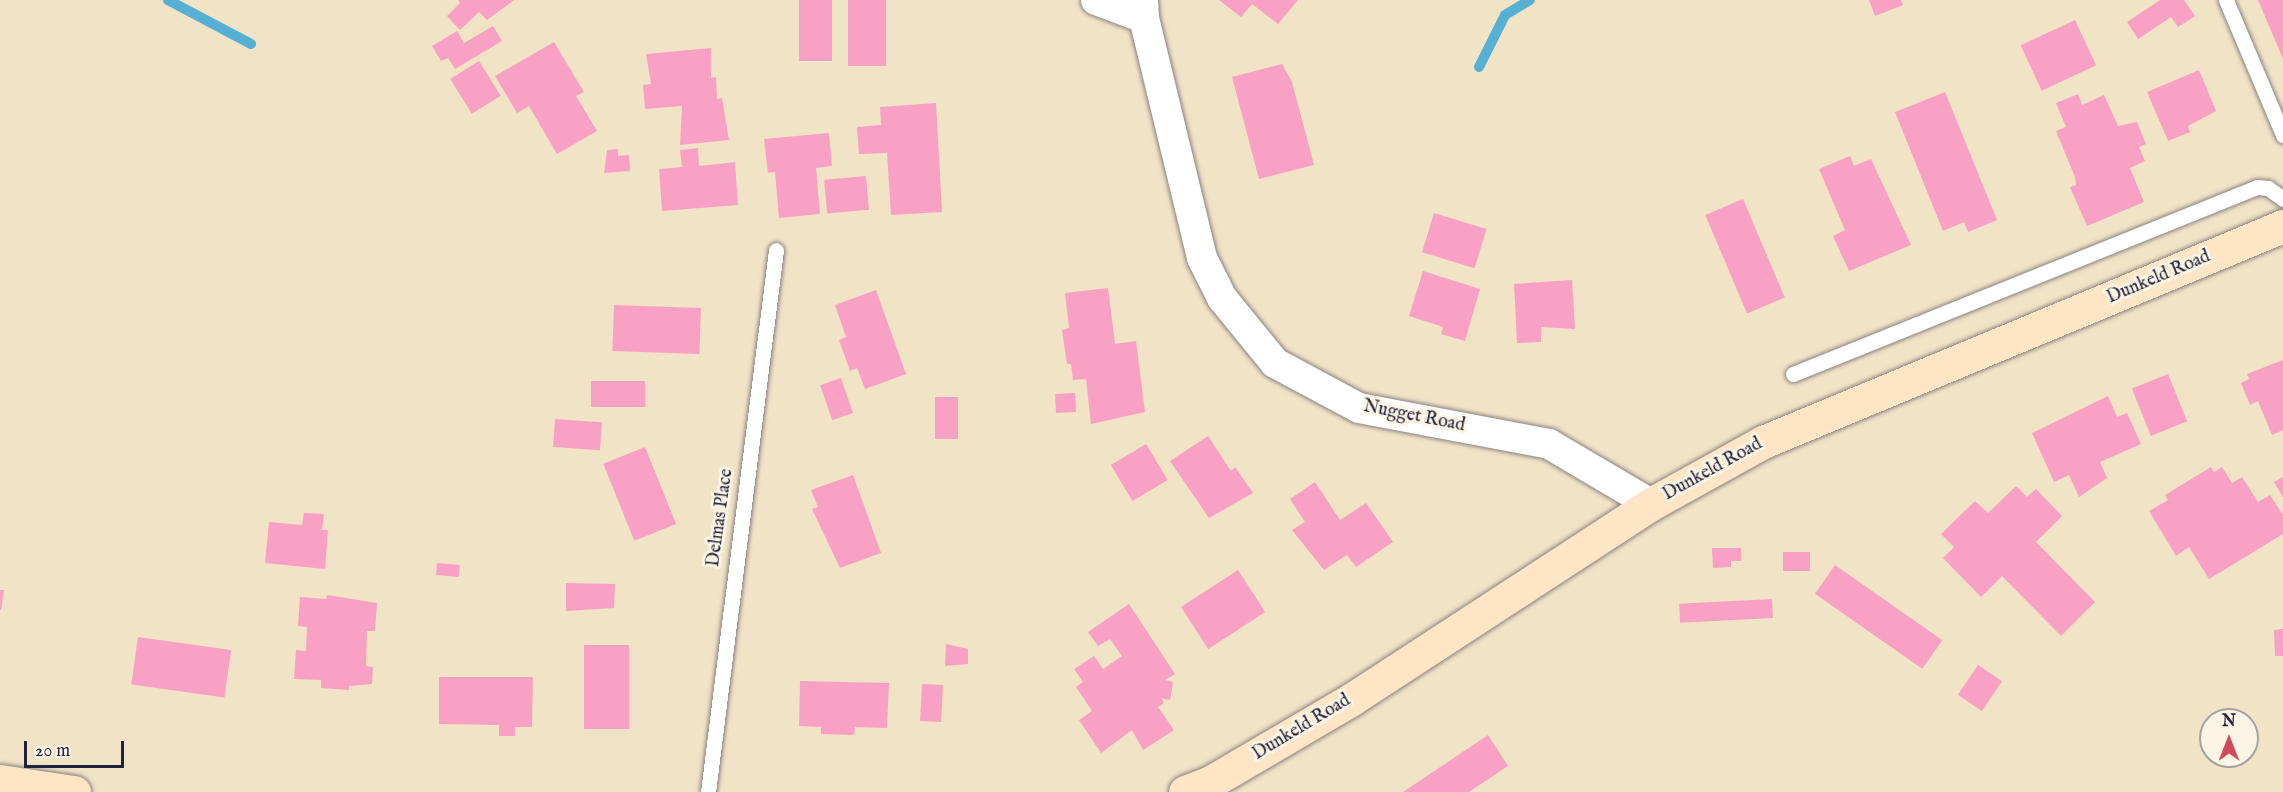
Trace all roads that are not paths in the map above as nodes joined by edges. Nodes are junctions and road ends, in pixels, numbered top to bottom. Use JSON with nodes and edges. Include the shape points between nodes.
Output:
{"nodes":[{"id":1,"x":1096,"y":0,"type":"edge"},
{"id":2,"x":2226,"y":0,"type":"edge"},
{"id":3,"x":1144,"y":9,"type":"edge"},
{"id":4,"x":2283,"y":135,"type":"edge"},
{"id":5,"x":2283,"y":199,"type":"edge"},
{"id":6,"x":2283,"y":226,"type":"edge"},
{"id":7,"x":776,"y":250,"type":"dead end"},
{"id":8,"x":1793,"y":374,"type":"dead end"},
{"id":9,"x":1651,"y":504,"type":"junction"},
{"id":10,"x":0,"y":781,"type":"edge"},
{"id":11,"x":74,"y":792,"type":"edge"},
{"id":12,"x":708,"y":792,"type":"edge"},
{"id":13,"x":1185,"y":792,"type":"edge"}],
"edges":[{"from":1,"to":3,"type":"street"},
{"from":2,"to":4,"type":"lane"},
{"from":3,"to":9,"type":"street","name":"Nugget Road","via":[[1202,258],[1222,298],[1275,363],[1359,408],[1549,444]]},
{"from":5,"to":8,"type":"lane","via":[[2268,188],[2257,187]]},
{"from":6,"to":9,"type":"main road","name":"Dunkeld Road","via":[[1763,442]]},
{"from":7,"to":12,"type":"lane","name":"Delmas Place"},
{"from":9,"to":13,"type":"main road","name":"Dunkeld Road","via":[[1352,699],[1209,783]]},
{"from":10,"to":11,"type":"main road"}]}
